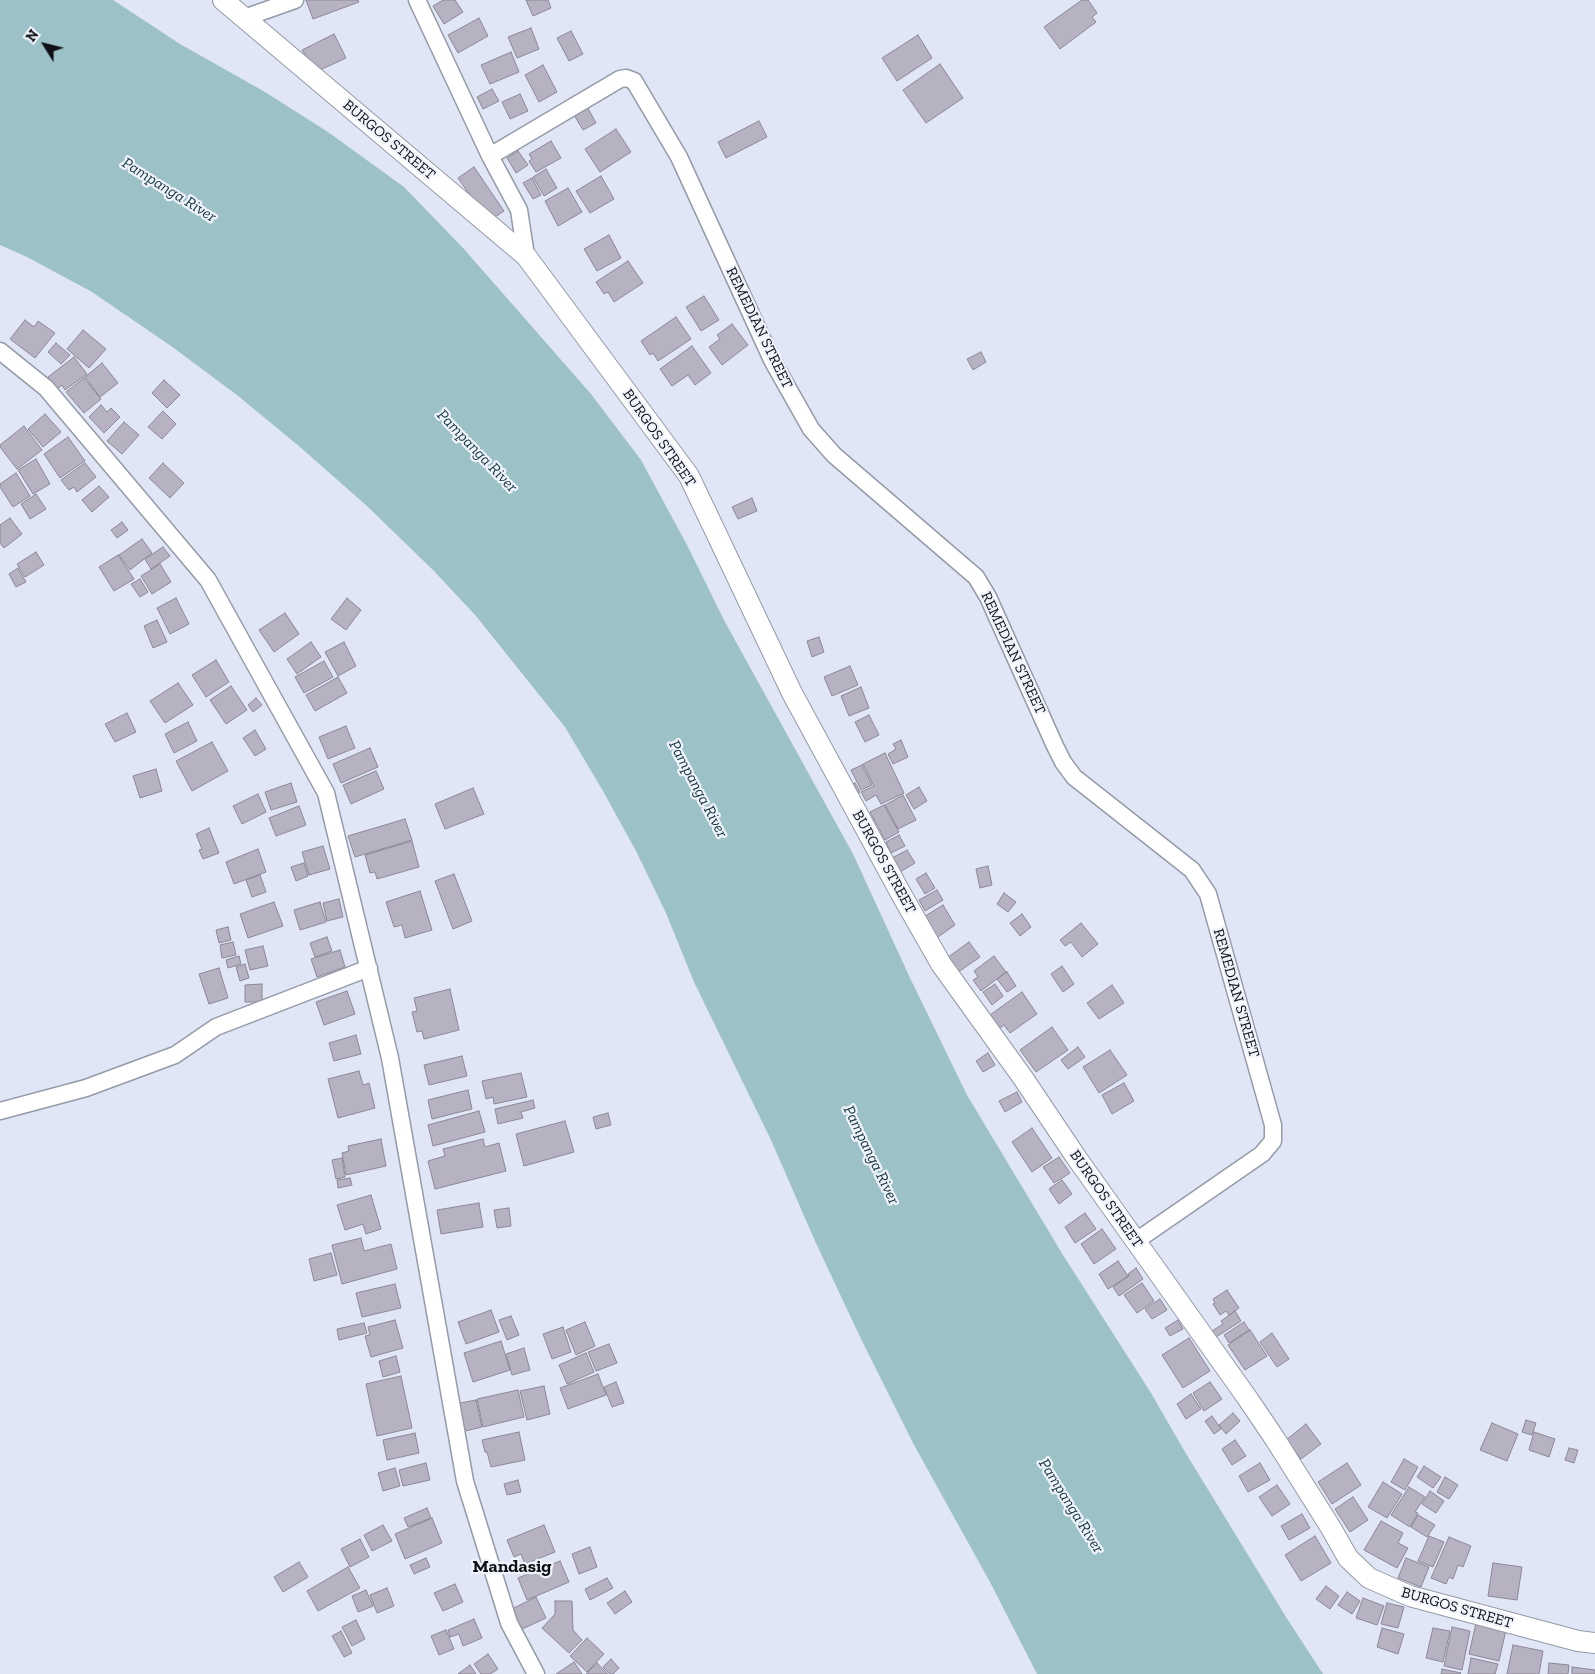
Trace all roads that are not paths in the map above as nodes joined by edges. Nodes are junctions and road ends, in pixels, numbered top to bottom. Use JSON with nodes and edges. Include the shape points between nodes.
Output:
{"nodes":[{"id":1,"x":223,"y":0,"type":"edge"},
{"id":2,"x":295,"y":0,"type":"edge"},
{"id":3,"x":417,"y":0,"type":"edge"},
{"id":4,"x":244,"y":18,"type":"junction"},
{"id":5,"x":490,"y":156,"type":"junction"},
{"id":6,"x":526,"y":256,"type":"junction"},
{"id":7,"x":0,"y":351,"type":"edge"},
{"id":8,"x":369,"y":968,"type":"junction"},
{"id":9,"x":0,"y":1111,"type":"edge"},
{"id":10,"x":1136,"y":1241,"type":"junction"},
{"id":11,"x":1595,"y":1643,"type":"edge"},
{"id":12,"x":536,"y":1674,"type":"edge"}],
"edges":[{"from":1,"to":4,"type":"street","name":"BURGOS STREET"},
{"from":2,"to":4,"type":"street"},
{"from":3,"to":5,"type":"street"},
{"from":4,"to":6,"type":"street","name":"BURGOS STREET"},
{"from":5,"to":6,"type":"street","via":[[519,210]]},
{"from":5,"to":10,"type":"street","name":"REMEDIAN STREET","via":[[620,79],[634,81],[679,157],[772,360],[811,429],[834,455],[976,577],[1055,746],[1074,777],[1192,870],[1208,894],[1273,1125],[1273,1141],[1262,1154]]},
{"from":6,"to":10,"type":"street","name":"BURGOS STREET","via":[[689,476],[792,693],[941,964]]},
{"from":7,"to":8,"type":"street","via":[[46,388],[208,580],[326,792]]},
{"from":8,"to":9,"type":"street","via":[[216,1027],[175,1055],[86,1088]]},
{"from":8,"to":12,"type":"street","via":[[390,1058],[465,1481],[509,1623]]},
{"from":10,"to":11,"type":"street","name":"BURGOS STREET","via":[[1276,1439],[1348,1558],[1369,1578],[1418,1599]]}]}
